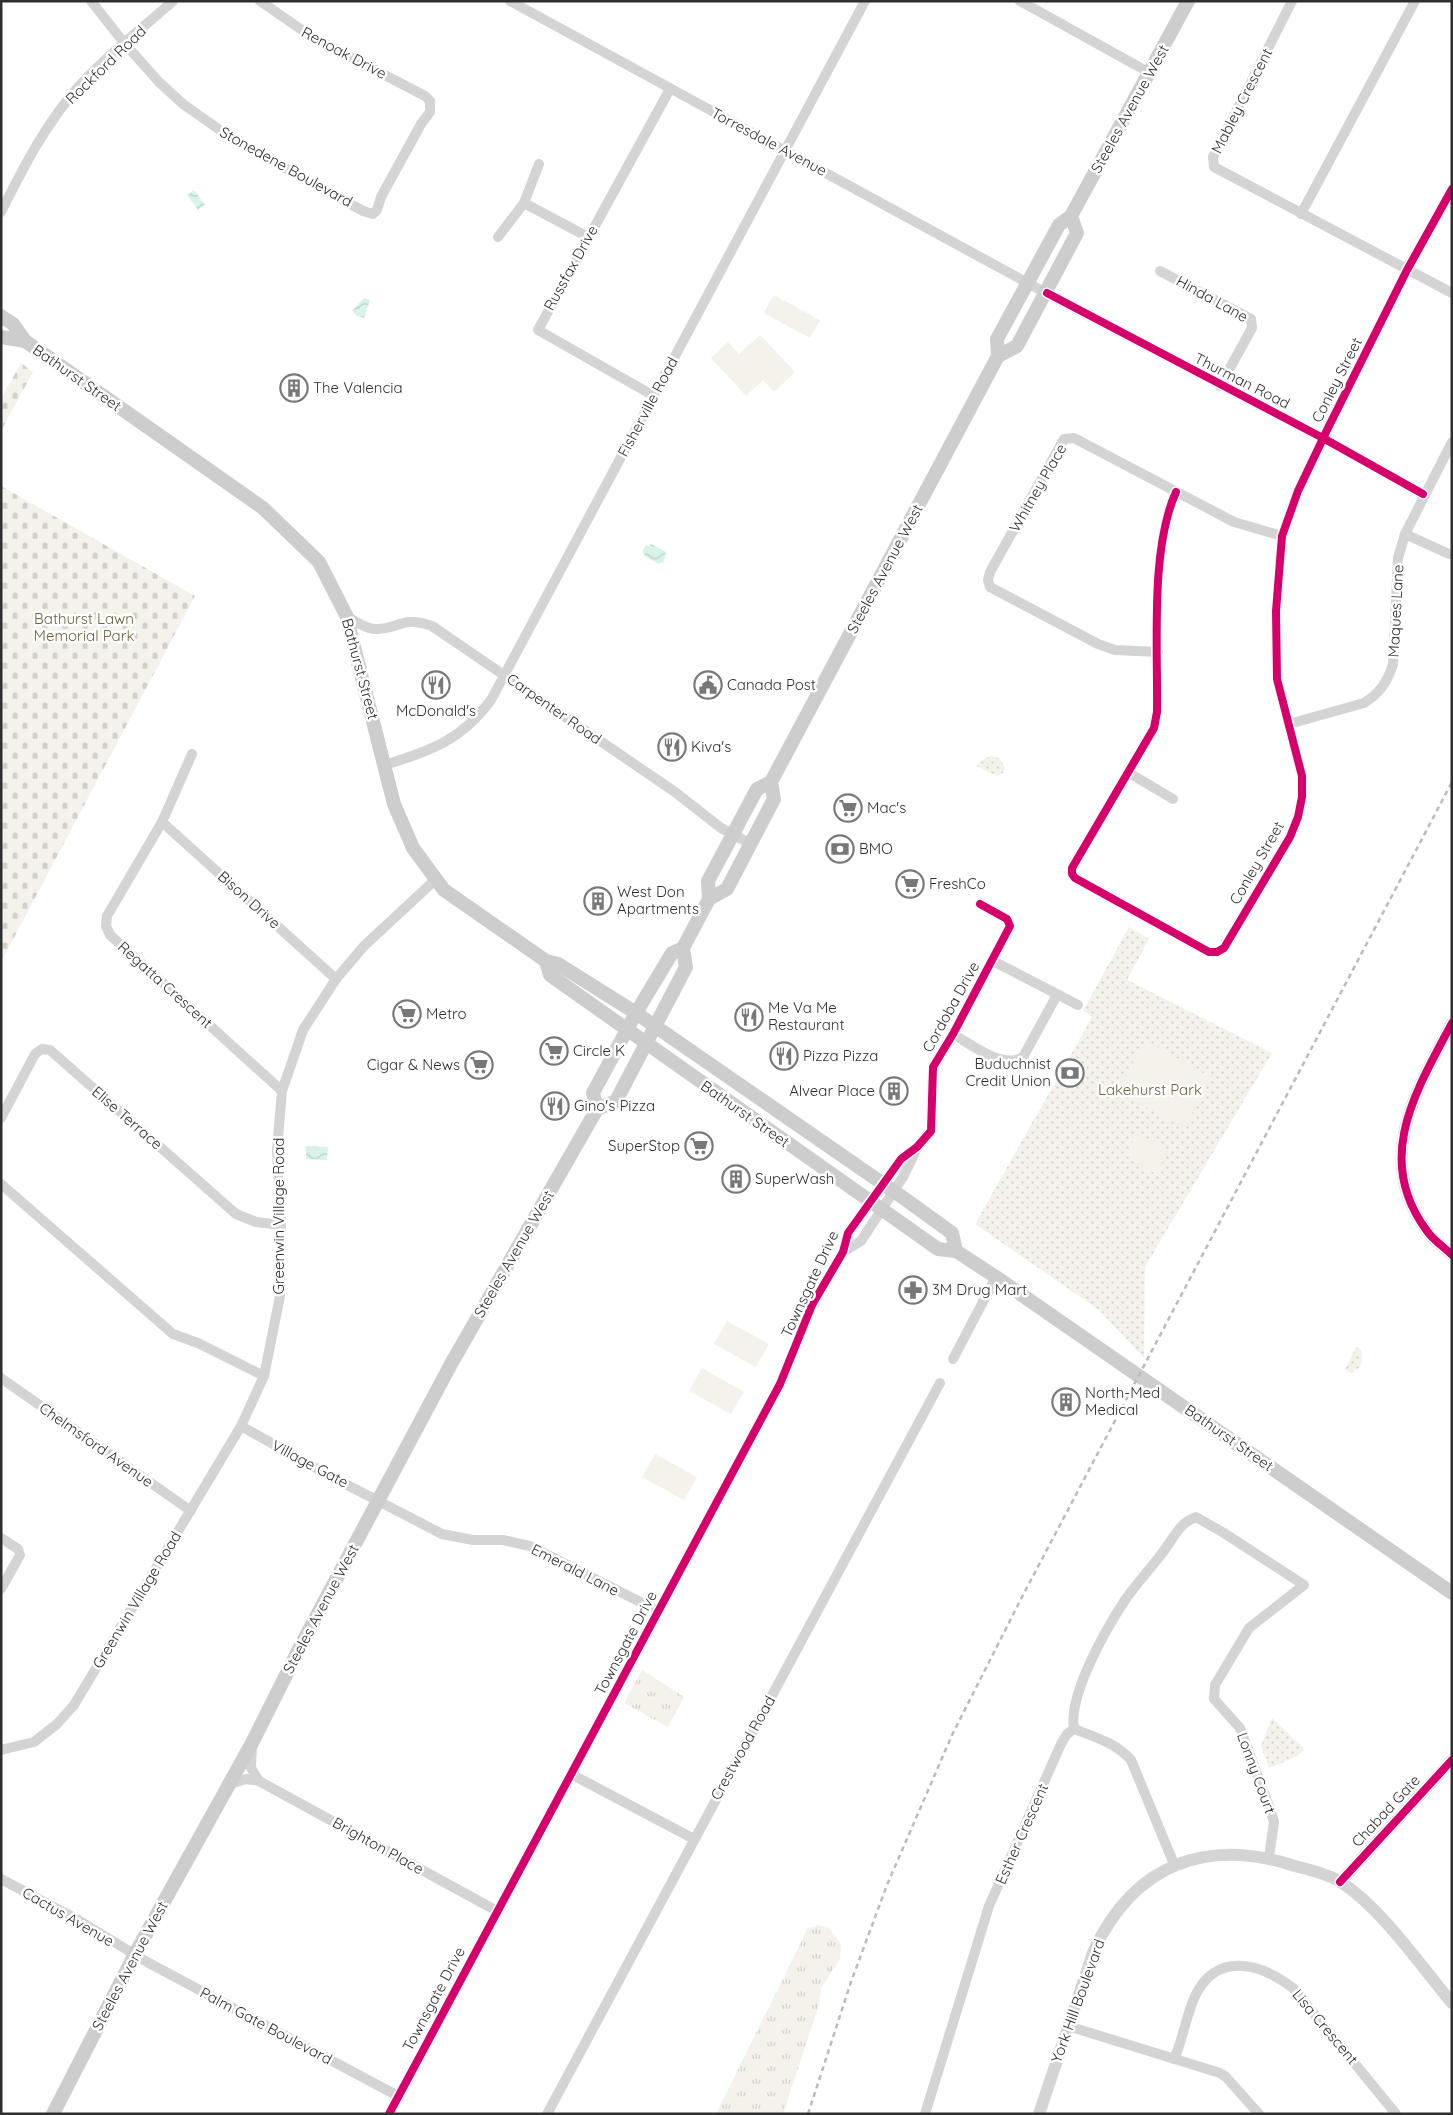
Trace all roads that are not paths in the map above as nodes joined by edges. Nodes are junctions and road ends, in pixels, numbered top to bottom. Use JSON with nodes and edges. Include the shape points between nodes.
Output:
{"nodes":[{"id":1,"x":91,"y":1,"type":"edge"},
{"id":2,"x":173,"y":1,"type":"edge"},
{"id":3,"x":260,"y":1,"type":"edge"},
{"id":4,"x":510,"y":1,"type":"edge"},
{"id":5,"x":866,"y":1,"type":"edge"},
{"id":6,"x":1020,"y":1,"type":"edge"},
{"id":7,"x":1292,"y":1,"type":"edge"},
{"id":8,"x":1415,"y":1,"type":"edge"},
{"id":9,"x":1186,"y":2,"type":"edge"},
{"id":10,"x":125,"y":44,"type":"junction"},
{"id":11,"x":1150,"y":73,"type":"junction"},
{"id":12,"x":670,"y":88,"type":"junction"},
{"id":13,"x":430,"y":101,"type":"joint"},
{"id":14,"x":785,"y":150,"type":"junction"},
{"id":15,"x":539,"y":164,"type":"dead end"},
{"id":16,"x":1452,"y":190,"type":"edge"},
{"id":17,"x":524,"y":203,"type":"junction"},
{"id":18,"x":1,"y":212,"type":"edge"},
{"id":19,"x":1301,"y":214,"type":"junction"},
{"id":20,"x":1071,"y":216,"type":"junction"},
{"id":21,"x":498,"y":237,"type":"dead end"},
{"id":22,"x":588,"y":237,"type":"junction"},
{"id":23,"x":1160,"y":270,"type":"dead end"},
{"id":24,"x":1407,"y":270,"type":"junction"},
{"id":25,"x":1028,"y":283,"type":"junction"},
{"id":26,"x":1047,"y":293,"type":"junction"},
{"id":27,"x":1452,"y":293,"type":"edge"},
{"id":28,"x":1,"y":316,"type":"edge"},
{"id":29,"x":1,"y":337,"type":"edge"},
{"id":30,"x":25,"y":341,"type":"junction"},
{"id":31,"x":998,"y":356,"type":"junction"},
{"id":32,"x":1220,"y":386,"type":"junction"},
{"id":33,"x":654,"y":396,"type":"junction"},
{"id":34,"x":1323,"y":438,"type":"junction"},
{"id":35,"x":1452,"y":442,"type":"edge"},
{"id":36,"x":1176,"y":492,"type":"junction"},
{"id":37,"x":1423,"y":494,"type":"junction"},
{"id":38,"x":1405,"y":534,"type":"junction"},
{"id":39,"x":1282,"y":536,"type":"junction"},
{"id":40,"x":1449,"y":554,"type":"dead end"},
{"id":41,"x":346,"y":615,"type":"junction"},
{"id":42,"x":1158,"y":652,"type":"junction"},
{"id":43,"x":504,"y":675,"type":"junction"},
{"id":44,"x":1289,"y":724,"type":"junction"},
{"id":45,"x":192,"y":754,"type":"dead end"},
{"id":46,"x":385,"y":765,"type":"junction"},
{"id":47,"x":1130,"y":773,"type":"junction"},
{"id":48,"x":771,"y":782,"type":"junction"},
{"id":49,"x":1173,"y":799,"type":"dead end"},
{"id":50,"x":162,"y":822,"type":"junction"},
{"id":51,"x":733,"y":836,"type":"junction"},
{"id":52,"x":751,"y":844,"type":"junction"},
{"id":53,"x":435,"y":880,"type":"junction"},
{"id":54,"x":709,"y":899,"type":"junction"},
{"id":55,"x":980,"y":904,"type":"dead end"},
{"id":56,"x":683,"y":948,"type":"junction"},
{"id":57,"x":546,"y":961,"type":"junction"},
{"id":58,"x":993,"y":961,"type":"junction"},
{"id":59,"x":336,"y":979,"type":"junction"},
{"id":60,"x":1057,"y":995,"type":"junction"},
{"id":61,"x":1078,"y":1005,"type":"dead end"},
{"id":62,"x":636,"y":1013,"type":"junction"},
{"id":63,"x":655,"y":1026,"type":"junction"},
{"id":64,"x":1451,"y":1026,"type":"edge"},
{"id":65,"x":626,"y":1029,"type":"junction"},
{"id":66,"x":953,"y":1034,"type":"junction"},
{"id":67,"x":646,"y":1043,"type":"junction"},
{"id":68,"x":282,"y":1091,"type":"junction"},
{"id":69,"x":597,"y":1109,"type":"junction"},
{"id":70,"x":1,"y":1118,"type":"edge"},
{"id":71,"x":1,"y":1184,"type":"edge"},
{"id":72,"x":888,"y":1187,"type":"junction"},
{"id":73,"x":875,"y":1206,"type":"junction"},
{"id":74,"x":281,"y":1225,"type":"junction"},
{"id":75,"x":956,"y":1251,"type":"junction"},
{"id":76,"x":843,"y":1252,"type":"junction"},
{"id":77,"x":1452,"y":1255,"type":"edge"},
{"id":78,"x":996,"y":1277,"type":"junction"},
{"id":79,"x":953,"y":1359,"type":"dead end"},
{"id":80,"x":264,"y":1376,"type":"junction"},
{"id":81,"x":1,"y":1378,"type":"edge"},
{"id":82,"x":940,"y":1383,"type":"dead end"},
{"id":83,"x":241,"y":1426,"type":"junction"},
{"id":84,"x":378,"y":1500,"type":"junction"},
{"id":85,"x":191,"y":1511,"type":"junction"},
{"id":86,"x":1,"y":1538,"type":"edge"},
{"id":87,"x":1,"y":1589,"type":"edge"},
{"id":88,"x":1452,"y":1592,"type":"edge"},
{"id":89,"x":658,"y":1611,"type":"junction"},
{"id":90,"x":1074,"y":1729,"type":"junction"},
{"id":91,"x":252,"y":1742,"type":"junction"},
{"id":92,"x":1,"y":1750,"type":"edge"},
{"id":93,"x":1452,"y":1760,"type":"edge"},
{"id":94,"x":571,"y":1774,"type":"junction"},
{"id":95,"x":259,"y":1782,"type":"junction"},
{"id":96,"x":230,"y":1784,"type":"junction"},
{"id":97,"x":694,"y":1839,"type":"junction"},
{"id":98,"x":1269,"y":1857,"type":"junction"},
{"id":99,"x":1174,"y":1864,"type":"junction"},
{"id":100,"x":1,"y":1879,"type":"edge"},
{"id":101,"x":1340,"y":1882,"type":"junction"},
{"id":102,"x":497,"y":1911,"type":"junction"},
{"id":103,"x":135,"y":1954,"type":"junction"},
{"id":104,"x":1452,"y":2003,"type":"edge"},
{"id":105,"x":1068,"y":2026,"type":"junction"},
{"id":106,"x":1174,"y":2059,"type":"junction"},
{"id":107,"x":398,"y":2096,"type":"junction"},
{"id":108,"x":53,"y":2114,"type":"edge"},
{"id":109,"x":389,"y":2114,"type":"edge"},
{"id":110,"x":547,"y":2114,"type":"edge"},
{"id":111,"x":924,"y":2114,"type":"edge"},
{"id":112,"x":1039,"y":2114,"type":"edge"},
{"id":113,"x":1259,"y":2114,"type":"edge"},
{"id":114,"x":1396,"y":2114,"type":"edge"}],
"edges":[{"from":1,"to":10,"type":"street","name":"Stonedene Boulevard"},
{"from":2,"to":10,"type":"street","name":"Rockford Road"},
{"from":3,"to":13,"type":"street","name":"Renoak Drive","via":[[312,37]]},
{"from":4,"to":12,"type":"street","name":"Torresdale Avenue"},
{"from":5,"to":14,"type":"street","name":"Fisherville Road"},
{"from":6,"to":11,"type":"street"},
{"from":7,"to":19,"type":"street","name":"Mabley Crescent","via":[[1212,157],[1214,167]]},
{"from":8,"to":19,"type":"street"},
{"from":9,"to":11,"type":"main road","name":"Steeles Avenue West"},
{"from":10,"to":13,"type":"street","name":"Stonedene Boulevard","via":[[159,82],[210,124],[255,153],[368,214],[377,210],[380,197],[430,112]]},
{"from":10,"to":18,"type":"street","name":"Rockford Road","via":[[64,104],[24,165]]},
{"from":11,"to":20,"type":"main road","name":"Steeles Avenue West"},
{"from":12,"to":14,"type":"street","name":"Torresdale Avenue"},
{"from":12,"to":22,"type":"street","name":"Russfax Drive"},
{"from":14,"to":25,"type":"street","name":"Torresdale Avenue"},
{"from":14,"to":33,"type":"street","name":"Fisherville Road"},
{"from":15,"to":17,"type":"street"},
{"from":16,"to":24,"type":"street","name":"Conley Street"},
{"from":17,"to":21,"type":"street"},
{"from":17,"to":22,"type":"street"},
{"from":19,"to":24,"type":"street","name":"Mabley Crescent"},
{"from":20,"to":25,"type":"main road","name":"Steeles Avenue West","via":[[1059,225]]},
{"from":20,"to":26,"type":"main road","name":"Steeles Avenue West","via":[[1077,233]]},
{"from":22,"to":33,"type":"street","name":"Russfax Drive","via":[[539,331]]},
{"from":23,"to":32,"type":"street","name":"Hinda Lane","via":[[1252,320],[1252,328]]},
{"from":24,"to":27,"type":"street","name":"Mabley Crescent"},
{"from":24,"to":34,"type":"street","name":"Conley Street"},
{"from":25,"to":26,"type":"street","name":"Thurman Road"},
{"from":25,"to":31,"type":"main road","name":"Steeles Avenue West","via":[[997,339]]},
{"from":26,"to":31,"type":"main road","name":"Steeles Avenue West","via":[[1017,346]]},
{"from":26,"to":32,"type":"street","name":"Thurman Road"},
{"from":28,"to":30,"type":"main road","name":"Bathurst Street","via":[[13,324]]},
{"from":29,"to":30,"type":"main road","name":"Bathurst Street"},
{"from":30,"to":41,"type":"main road","name":"Bathurst Street","via":[[264,508],[319,562]]},
{"from":31,"to":48,"type":"main road","name":"Steeles Avenue West"},
{"from":32,"to":34,"type":"street","name":"Thurman Road"},
{"from":33,"to":43,"type":"street","name":"Fisherville Road"},
{"from":34,"to":37,"type":"street","name":"Thurman Road"},
{"from":34,"to":39,"type":"street","name":"Conley Street","via":[[1298,490]]},
{"from":35,"to":37,"type":"street","name":"Maques Lane"},
{"from":36,"to":39,"type":"street","name":"Whitney Place","via":[[1234,522]]},
{"from":36,"to":42,"type":"street","name":"Conley Street","via":[[1164,523]]},
{"from":36,"to":42,"type":"street","name":"Whitney Place","via":[[1074,438],[1067,438],[988,580],[994,590],[1098,644],[1115,650]]},
{"from":37,"to":38,"type":"street","name":"Maques Lane"},
{"from":38,"to":40,"type":"street"},
{"from":38,"to":44,"type":"street","name":"Maques Lane","via":[[1396,571],[1393,664],[1389,677],[1374,697],[1364,703]]},
{"from":39,"to":44,"type":"street","name":"Conley Street","via":[[1276,655],[1277,679]]},
{"from":41,"to":43,"type":"street","name":"Carpenter Road","via":[[373,629],[410,620],[432,626]]},
{"from":41,"to":46,"type":"main road","name":"Bathurst Street"},
{"from":42,"to":47,"type":"street","name":"Conley Street","via":[[1154,728]]},
{"from":43,"to":46,"type":"street","name":"Fisherville Road","via":[[482,712],[462,731],[444,744]]},
{"from":43,"to":51,"type":"street","name":"Carpenter Road","via":[[675,792]]},
{"from":44,"to":47,"type":"street","name":"Conley Street","via":[[1302,776],[1298,817],[1280,854],[1224,948],[1217,952],[1209,952],[1073,876],[1072,868]]},
{"from":45,"to":50,"type":"street","name":"Regatta Crescent"},
{"from":46,"to":53,"type":"main road","name":"Bathurst Street","via":[[394,804],[413,848]]},
{"from":47,"to":49,"type":"street"},
{"from":48,"to":51,"type":"main road","name":"Steeles Avenue West","via":[[757,789]]},
{"from":48,"to":52,"type":"main road","name":"Steeles Avenue West","via":[[774,799]]},
{"from":50,"to":59,"type":"street","name":"Bison Drive"},
{"from":50,"to":68,"type":"street","name":"Regatta Crescent","via":[[107,916],[106,926],[110,935]]},
{"from":51,"to":52,"type":"street","name":"Carpenter Road"},
{"from":51,"to":54,"type":"main road","name":"Steeles Avenue West","via":[[708,881]]},
{"from":52,"to":54,"type":"main road","name":"Steeles Avenue West","via":[[727,889]]},
{"from":53,"to":57,"type":"main road","name":"Bathurst Street","via":[[466,907]]},
{"from":53,"to":59,"type":"street","name":"Greenwin Village Road","via":[[364,946]]},
{"from":54,"to":56,"type":"main road","name":"Steeles Avenue West"},
{"from":55,"to":58,"type":"street","name":"Cordoba Drive","via":[[1010,922]]},
{"from":56,"to":62,"type":"main road","name":"Steeles Avenue West","via":[[672,953]]},
{"from":56,"to":63,"type":"main road","name":"Steeles Avenue West","via":[[686,967]]},
{"from":57,"to":62,"type":"main road","name":"Bathurst Street","via":[[558,964]]},
{"from":57,"to":65,"type":"main road","name":"Bathurst Street","via":[[550,975]]},
{"from":58,"to":60,"type":"street"},
{"from":58,"to":66,"type":"street","name":"Cordoba Drive"},
{"from":59,"to":68,"type":"street","name":"Greenwin Village Road","via":[[303,1030]]},
{"from":60,"to":61,"type":"street"},
{"from":60,"to":66,"type":"street","via":[[1023,1057],[1016,1062],[999,1060]]},
{"from":62,"to":63,"type":"main road","name":"Bathurst Street"},
{"from":62,"to":65,"type":"main road","name":"Steeles Avenue West"},
{"from":63,"to":67,"type":"main road","name":"Steeles Avenue West"},
{"from":63,"to":72,"type":"main road","name":"Bathurst Street"},
{"from":64,"to":77,"type":"street","via":[[1416,1091],[1401,1138],[1400,1163],[1409,1201],[1427,1232]]},
{"from":65,"to":67,"type":"main road","name":"Bathurst Street"},
{"from":65,"to":69,"type":"main road","name":"Steeles Avenue West","via":[[592,1092]]},
{"from":66,"to":72,"type":"street","name":"Cordoba Drive","via":[[933,1067],[931,1131],[901,1159]]},
{"from":67,"to":69,"type":"main road","name":"Steeles Avenue West","via":[[616,1101]]},
{"from":67,"to":73,"type":"main road","name":"Bathurst Street"},
{"from":68,"to":74,"type":"street","name":"Greenwin Village Road","via":[[277,1149]]},
{"from":69,"to":84,"type":"main road","name":"Steeles Avenue West","via":[[451,1364]]},
{"from":70,"to":74,"type":"street","name":"Elise Terrace","via":[[35,1054],[42,1049],[50,1050],[236,1214],[256,1222]]},
{"from":71,"to":80,"type":"street","via":[[173,1334]]},
{"from":72,"to":73,"type":"street","name":"Townsgate Drive"},
{"from":72,"to":75,"type":"main road","name":"Bathurst Street","via":[[952,1234]]},
{"from":73,"to":75,"type":"main road","name":"Bathurst Street","via":[[938,1249]]},
{"from":73,"to":76,"type":"street","name":"Townsgate Drive","via":[[848,1233]]},
{"from":73,"to":76,"type":"street","name":"Townsgate Drive","via":[[861,1241]]},
{"from":74,"to":80,"type":"street","name":"Greenwin Village Road","via":[[280,1296]]},
{"from":75,"to":78,"type":"main road","name":"Bathurst Street"},
{"from":76,"to":89,"type":"street","name":"Townsgate Drive","via":[[812,1305],[780,1384]]},
{"from":78,"to":79,"type":"street"},
{"from":78,"to":88,"type":"main road","name":"Bathurst Street"},
{"from":80,"to":83,"type":"street","name":"Greenwin Village Road"},
{"from":81,"to":85,"type":"street","name":"Chelmsford Avenue"},
{"from":82,"to":97,"type":"street","name":"Crestwood Road"},
{"from":83,"to":84,"type":"street","name":"Village Gate"},
{"from":83,"to":85,"type":"street","name":"Greenwin Village Road"},
{"from":84,"to":89,"type":"street","name":"Emerald Lane","via":[[442,1534],[530,1546]]},
{"from":84,"to":91,"type":"main road","name":"Steeles Avenue West"},
{"from":85,"to":92,"type":"street","name":"Greenwin Village Road","via":[[74,1704],[57,1724],[34,1742]]},
{"from":86,"to":87,"type":"street","via":[[18,1549],[20,1555]]},
{"from":89,"to":94,"type":"street","name":"Townsgate Drive"},
{"from":90,"to":98,"type":"street","name":"Lonny Court","via":[[1072,1718],[1078,1691],[1099,1646],[1126,1600],[1185,1521],[1196,1517],[1224,1533],[1304,1586],[1249,1628],[1215,1685],[1214,1699],[1240,1728],[1274,1822]]},
{"from":90,"to":99,"type":"street","via":[[1117,1747],[1131,1760]]},
{"from":90,"to":111,"type":"street","name":"Esther Crescent","via":[[1066,1734],[989,1906]]},
{"from":91,"to":95,"type":"street","via":[[251,1768]]},
{"from":91,"to":96,"type":"main road","name":"Steeles Avenue West"},
{"from":93,"to":101,"type":"street","name":"Chabad Gate"},
{"from":94,"to":97,"type":"street"},
{"from":94,"to":102,"type":"street","name":"Townsgate Drive"},
{"from":95,"to":96,"type":"street","via":[[246,1780]]},
{"from":95,"to":102,"type":"street","name":"Brighton Place"},
{"from":96,"to":103,"type":"main road","name":"Steeles Avenue West"},
{"from":97,"to":110,"type":"street","name":"Crestwood Road"},
{"from":98,"to":99,"type":"street","name":"York Hill Boulevard","via":[[1220,1856]]},
{"from":98,"to":101,"type":"street","name":"York Hill Boulevard"},
{"from":99,"to":105,"type":"street","name":"York Hill Boulevard","via":[[1162,1870],[1124,1903],[1106,1926],[1094,1950]]},
{"from":100,"to":103,"type":"street","name":"Cactus Avenue"},
{"from":101,"to":104,"type":"street","name":"York Hill Boulevard","via":[[1380,1917]]},
{"from":102,"to":107,"type":"street","name":"Townsgate Drive"},
{"from":103,"to":107,"type":"street","name":"Palm Gate Boulevard"},
{"from":103,"to":108,"type":"main road","name":"Steeles Avenue West"},
{"from":105,"to":106,"type":"street"},
{"from":105,"to":112,"type":"street","name":"York Hill Boulevard"},
{"from":106,"to":113,"type":"street","via":[[1226,2077]]},
{"from":106,"to":114,"type":"street","name":"Lisa Crescent","via":[[1195,1997],[1207,1978],[1226,1966],[1249,1967],[1278,1976],[1294,1988]]},
{"from":107,"to":109,"type":"street","name":"Townsgate Drive"}]}
